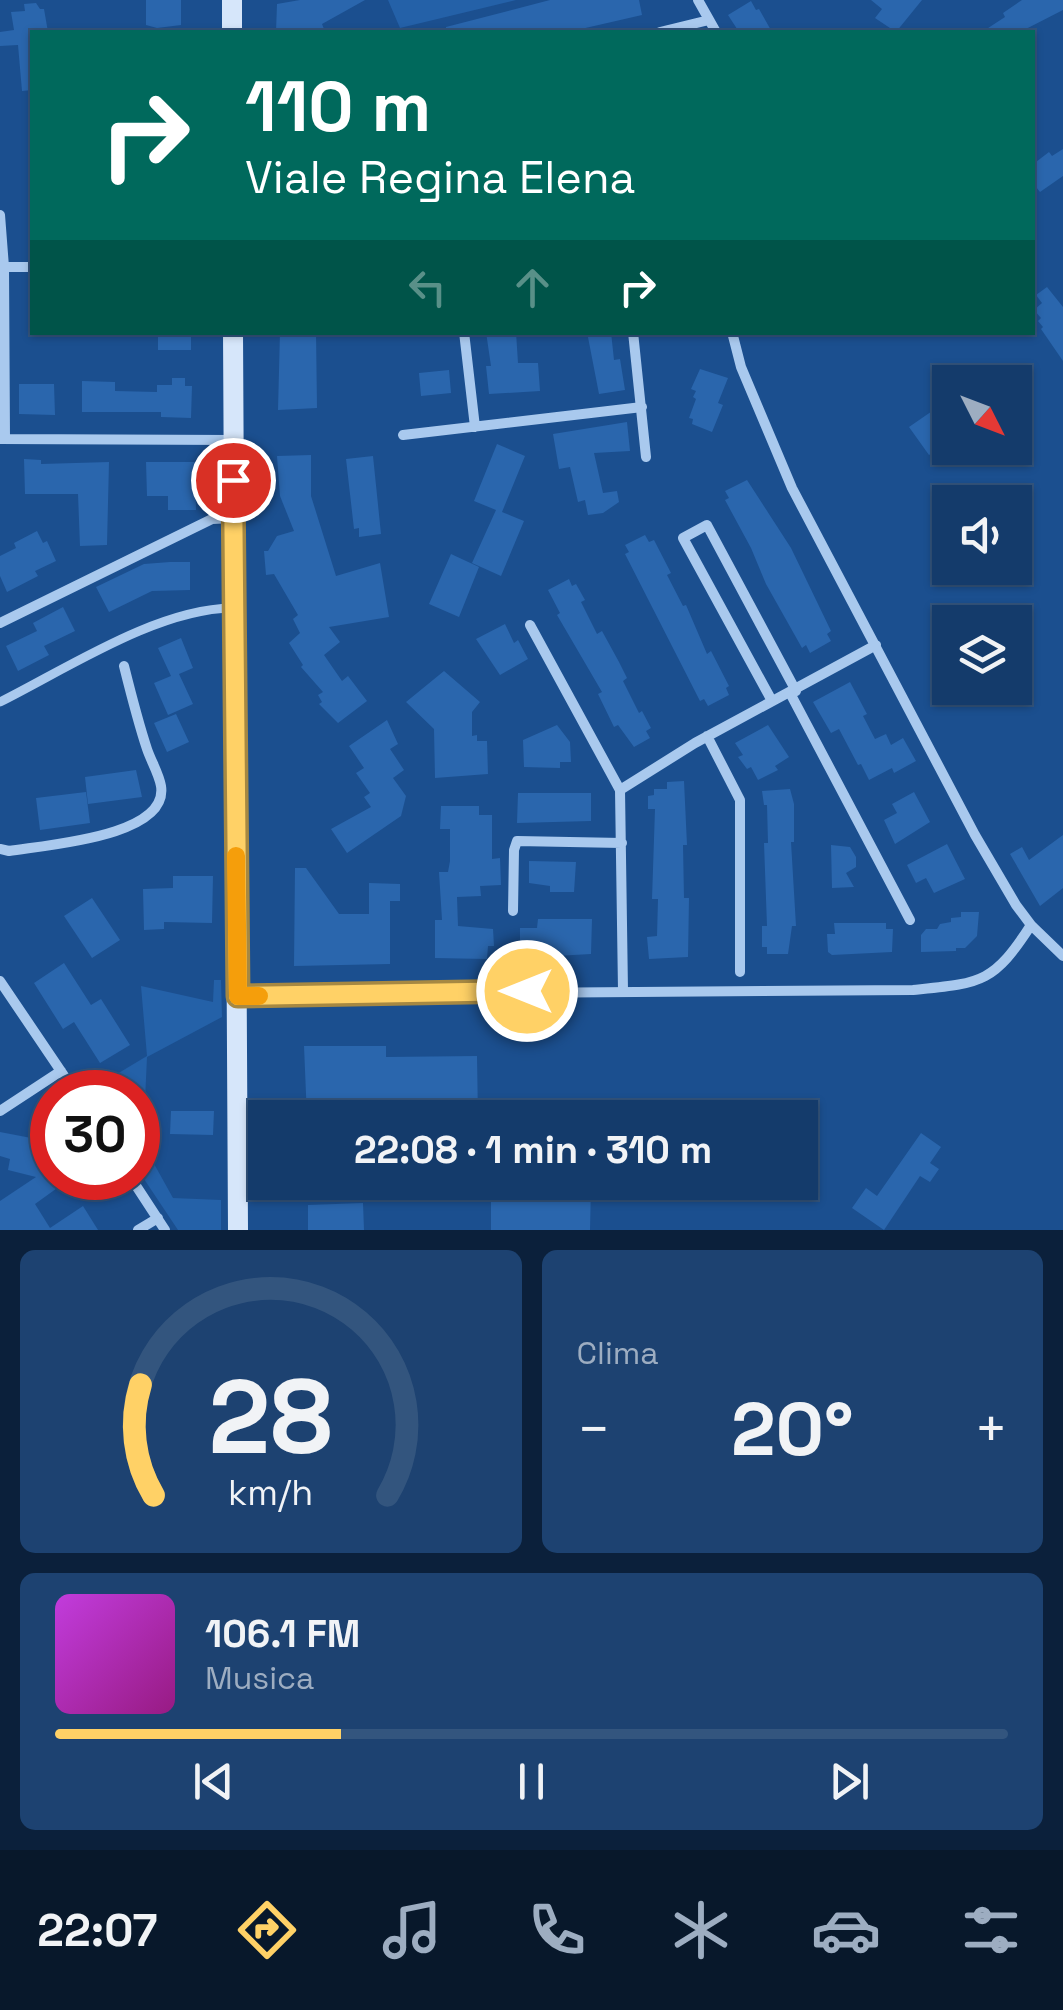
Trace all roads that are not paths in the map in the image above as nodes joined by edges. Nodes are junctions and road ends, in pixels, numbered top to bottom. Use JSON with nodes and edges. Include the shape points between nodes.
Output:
{"nodes":[{"id":1,"x":232,"y":0,"type":"edge"},
{"id":2,"x":698,"y":0,"type":"edge"},
{"id":3,"x":709,"y":20,"type":"junction"},
{"id":4,"x":232,"y":30,"type":"edge"},
{"id":5,"x":668,"y":30,"type":"edge"},
{"id":6,"x":715,"y":30,"type":"edge"},
{"id":7,"x":0,"y":215,"type":"edge"},
{"id":8,"x":2,"y":267,"type":"edge"},
{"id":9,"x":30,"y":267,"type":"edge"},
{"id":10,"x":233,"y":335,"type":"edge"},
{"id":11,"x":464,"y":335,"type":"edge"},
{"id":12,"x":633,"y":335,"type":"edge"},
{"id":13,"x":733,"y":335,"type":"edge"},
{"id":14,"x":642,"y":407,"type":"junction"},
{"id":15,"x":475,"y":427,"type":"junction"},
{"id":16,"x":404,"y":434,"type":"dead end"},
{"id":17,"x":2,"y":439,"type":"edge"},
{"id":18,"x":233,"y":440,"type":"junction"},
{"id":19,"x":646,"y":456,"type":"dead end"},
{"id":20,"x":223,"y":519,"type":"junction"},
{"id":21,"x":235,"y":608,"type":"junction"},
{"id":22,"x":0,"y":623,"type":"edge"},
{"id":23,"x":530,"y":625,"type":"dead end"},
{"id":24,"x":876,"y":645,"type":"junction"},
{"id":25,"x":124,"y":666,"type":"dead end"},
{"id":26,"x":793,"y":692,"type":"junction"},
{"id":27,"x":772,"y":701,"type":"junction"},
{"id":28,"x":0,"y":702,"type":"edge"},
{"id":29,"x":707,"y":736,"type":"junction"},
{"id":30,"x":620,"y":790,"type":"junction"},
{"id":31,"x":622,"y":842,"type":"junction"},
{"id":32,"x":0,"y":849,"type":"edge"},
{"id":33,"x":512,"y":912,"type":"dead end"},
{"id":34,"x":910,"y":920,"type":"dead end"},
{"id":35,"x":1030,"y":925,"type":"junction"},
{"id":36,"x":1063,"y":956,"type":"edge"},
{"id":37,"x":740,"y":972,"type":"dead end"},
{"id":38,"x":0,"y":981,"type":"edge"},
{"id":39,"x":622,"y":991,"type":"junction"},
{"id":40,"x":238,"y":996,"type":"junction"},
{"id":41,"x":60,"y":1070,"type":"edge"},
{"id":42,"x":30,"y":1091,"type":"edge"},
{"id":43,"x":0,"y":1110,"type":"edge"},
{"id":44,"x":146,"y":1200,"type":"edge"},
{"id":45,"x":158,"y":1218,"type":"junction"},
{"id":46,"x":138,"y":1230,"type":"edge"},
{"id":47,"x":165,"y":1230,"type":"edge"},
{"id":48,"x":238,"y":1230,"type":"edge"}],
"edges":[{"from":1,"to":4,"type":"main road"},
{"from":2,"to":3,"type":"street"},
{"from":3,"to":5,"type":"street"},
{"from":3,"to":6,"type":"street"},
{"from":7,"to":8,"type":"street"},
{"from":8,"to":9,"type":"street"},
{"from":8,"to":17,"type":"street"},
{"from":10,"to":18,"type":"main road"},
{"from":11,"to":15,"type":"street"},
{"from":12,"to":14,"type":"street"},
{"from":13,"to":24,"type":"street","via":[[792,488]]},
{"from":14,"to":15,"type":"street"},
{"from":14,"to":19,"type":"street"},
{"from":15,"to":16,"type":"street"},
{"from":17,"to":18,"type":"street"},
{"from":18,"to":20,"type":"main road"},
{"from":20,"to":21,"type":"main road"},
{"from":20,"to":22,"type":"street"},
{"from":21,"to":28,"type":"street","via":[[167,618]]},
{"from":21,"to":40,"type":"main road"},
{"from":23,"to":30,"type":"street"},
{"from":24,"to":26,"type":"street"},
{"from":24,"to":35,"type":"street"},
{"from":25,"to":32,"type":"street","via":[[161,785],[155,809],[131,827]]},
{"from":26,"to":27,"type":"street"},
{"from":26,"to":27,"type":"street","via":[[706,525],[683,538]]},
{"from":26,"to":34,"type":"street"},
{"from":27,"to":29,"type":"street"},
{"from":29,"to":30,"type":"street"},
{"from":29,"to":37,"type":"street","via":[[740,800]]},
{"from":30,"to":31,"type":"street"},
{"from":31,"to":33,"type":"street","via":[[518,842]]},
{"from":31,"to":39,"type":"street"},
{"from":35,"to":36,"type":"street"},
{"from":35,"to":39,"type":"street","via":[[1000,968],[962,985]]},
{"from":38,"to":41,"type":"street"},
{"from":39,"to":40,"type":"street"},
{"from":40,"to":48,"type":"main road"},
{"from":42,"to":43,"type":"street"},
{"from":44,"to":45,"type":"street"},
{"from":45,"to":46,"type":"street"},
{"from":45,"to":47,"type":"street"}]}
